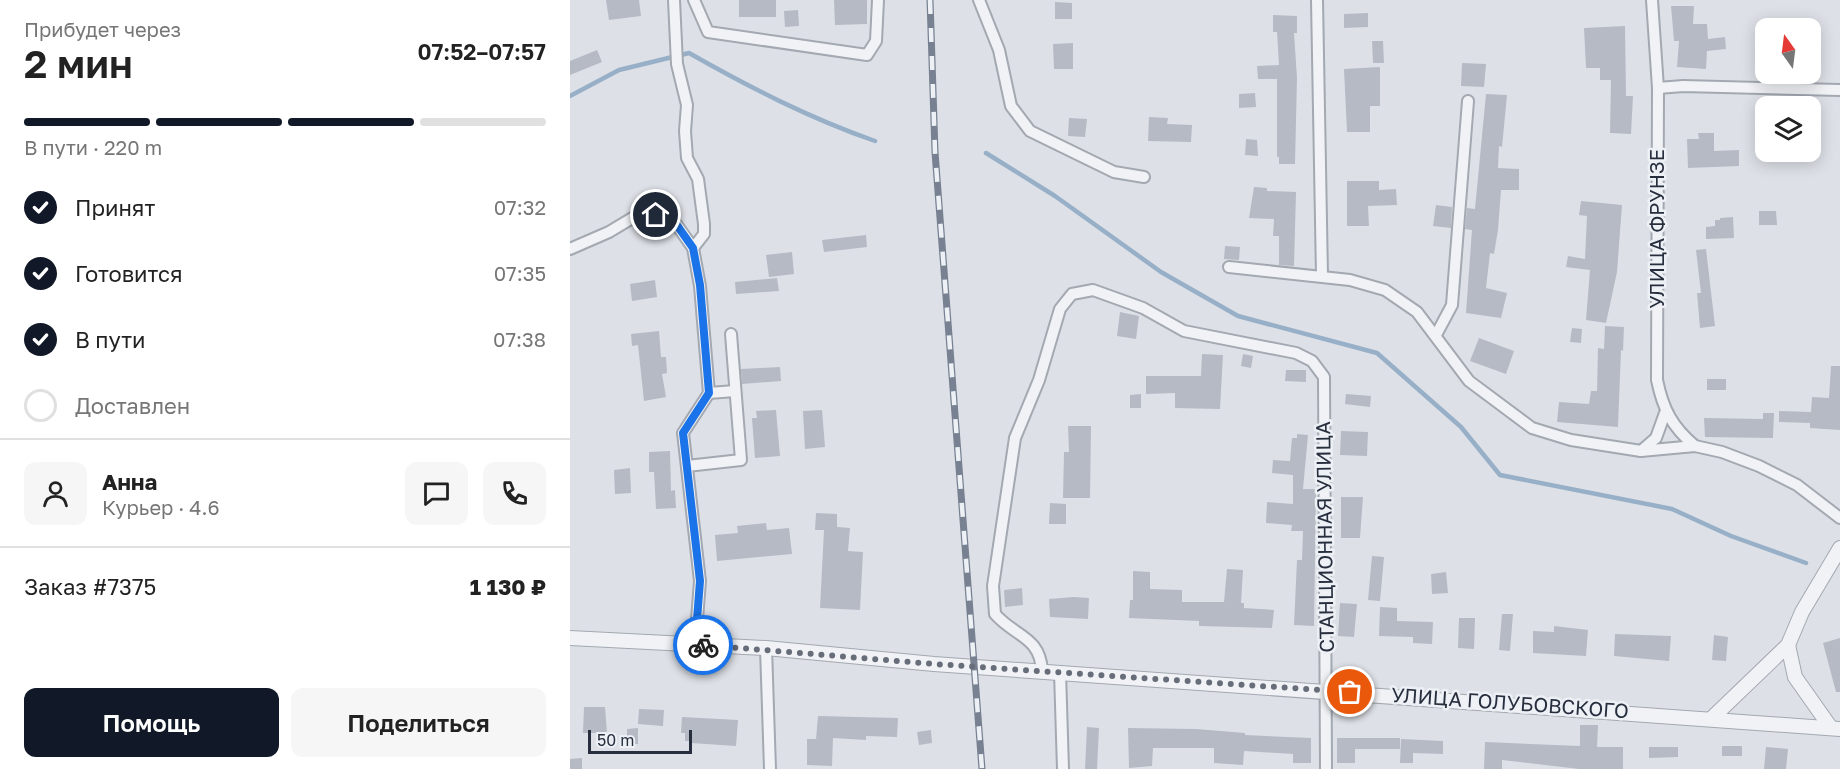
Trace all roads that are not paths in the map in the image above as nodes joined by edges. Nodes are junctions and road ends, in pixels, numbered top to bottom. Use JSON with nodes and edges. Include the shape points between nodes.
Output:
{"nodes":[{"id":1,"x":674,"y":0,"type":"edge"},
{"id":2,"x":694,"y":0,"type":"edge"},
{"id":3,"x":878,"y":0,"type":"edge"},
{"id":4,"x":979,"y":0,"type":"edge"},
{"id":5,"x":1317,"y":0,"type":"edge"},
{"id":6,"x":1652,"y":0,"type":"edge"},
{"id":7,"x":1658,"y":88,"type":"junction"},
{"id":8,"x":1840,"y":90,"type":"edge"},
{"id":9,"x":1468,"y":101,"type":"dead end"},
{"id":10,"x":1144,"y":177,"type":"dead end"},
{"id":11,"x":693,"y":248,"type":"junction"},
{"id":12,"x":570,"y":249,"type":"edge"},
{"id":13,"x":1229,"y":267,"type":"dead end"},
{"id":14,"x":1322,"y":276,"type":"junction"},
{"id":15,"x":731,"y":333,"type":"dead end"},
{"id":16,"x":1436,"y":335,"type":"junction"},
{"id":17,"x":735,"y":391,"type":"junction"},
{"id":18,"x":709,"y":393,"type":"junction"},
{"id":19,"x":1665,"y":413,"type":"junction"},
{"id":20,"x":1695,"y":446,"type":"junction"},
{"id":21,"x":1641,"y":451,"type":"junction"},
{"id":22,"x":687,"y":466,"type":"junction"},
{"id":23,"x":1840,"y":518,"type":"edge"},
{"id":24,"x":1840,"y":548,"type":"edge"},
{"id":25,"x":570,"y":638,"type":"edge"},
{"id":26,"x":695,"y":645,"type":"junction"},
{"id":27,"x":1788,"y":645,"type":"junction"},
{"id":28,"x":766,"y":648,"type":"junction"},
{"id":29,"x":1042,"y":671,"type":"junction"},
{"id":30,"x":1060,"y":672,"type":"junction"},
{"id":31,"x":1327,"y":690,"type":"junction"},
{"id":32,"x":1712,"y":718,"type":"junction"},
{"id":33,"x":1835,"y":728,"type":"edge"},
{"id":34,"x":770,"y":769,"type":"edge"},
{"id":35,"x":1063,"y":769,"type":"edge"},
{"id":36,"x":1326,"y":769,"type":"edge"}],
"edges":[{"from":1,"to":11,"type":"street","via":[[675,50],[687,105],[687,158],[698,179],[704,224],[704,234]]},
{"from":2,"to":3,"type":"street","via":[[708,32],[867,55],[876,41]]},
{"from":4,"to":10,"type":"street","via":[[999,50],[1011,106],[1030,131],[1114,172]]},
{"from":5,"to":14,"type":"street"},
{"from":6,"to":7,"type":"street","name":"УЛИЦА ФРУНЗЕ"},
{"from":7,"to":8,"type":"street"},
{"from":7,"to":19,"type":"street","name":"УЛИЦА ФРУНЗЕ","via":[[1656,368]]},
{"from":9,"to":16,"type":"street","via":[[1452,304]]},
{"from":11,"to":12,"type":"street","via":[[674,221],[656,215],[634,217]]},
{"from":11,"to":18,"type":"street"},
{"from":13,"to":14,"type":"street"},
{"from":14,"to":16,"type":"street","via":[[1385,290],[1418,312]]},
{"from":15,"to":17,"type":"street"},
{"from":16,"to":21,"type":"street","via":[[1468,381],[1532,428],[1571,441]]},
{"from":17,"to":18,"type":"street"},
{"from":17,"to":22,"type":"street","via":[[741,460]]},
{"from":18,"to":22,"type":"street","via":[[683,433]]},
{"from":19,"to":20,"type":"street","name":"УЛИЦА ФРУНЗЕ"},
{"from":19,"to":21,"type":"street","via":[[1656,438]]},
{"from":20,"to":21,"type":"street"},
{"from":20,"to":23,"type":"street","via":[[1759,466],[1797,485]]},
{"from":22,"to":26,"type":"street","via":[[700,581]]},
{"from":24,"to":27,"type":"street","via":[[1802,612]]},
{"from":25,"to":26,"type":"street","name":"УЛИЦА ГОЛУБОВСКОГО"},
{"from":26,"to":28,"type":"street","name":"УЛИЦА ГОЛУБОВСКОГО"},
{"from":27,"to":32,"type":"street"},
{"from":27,"to":33,"type":"street","via":[[1795,677]]},
{"from":28,"to":29,"type":"street","name":"УЛИЦА ГОЛУБОВСКОГО"},
{"from":28,"to":34,"type":"street"},
{"from":29,"to":30,"type":"street","name":"УЛИЦА ГОЛУБОВСКОГО"},
{"from":29,"to":31,"type":"street","name":"СТАНЦИОННАЯ УЛИЦА","via":[[1034,643],[995,614],[993,586],[1015,438],[1039,380],[1060,309],[1080,291],[1093,290],[1143,308],[1184,331],[1296,353],[1312,361],[1324,377]]},
{"from":30,"to":31,"type":"street","name":"УЛИЦА ГОЛУБОВСКОГО"},
{"from":30,"to":35,"type":"street"},
{"from":31,"to":32,"type":"street","name":"УЛИЦА ГОЛУБОВСКОГО"},
{"from":31,"to":36,"type":"street","name":"СТАНЦИОННАЯ УЛИЦА"},
{"from":32,"to":33,"type":"street","name":"УЛИЦА ГОЛУБОВСКОГО"}]}
